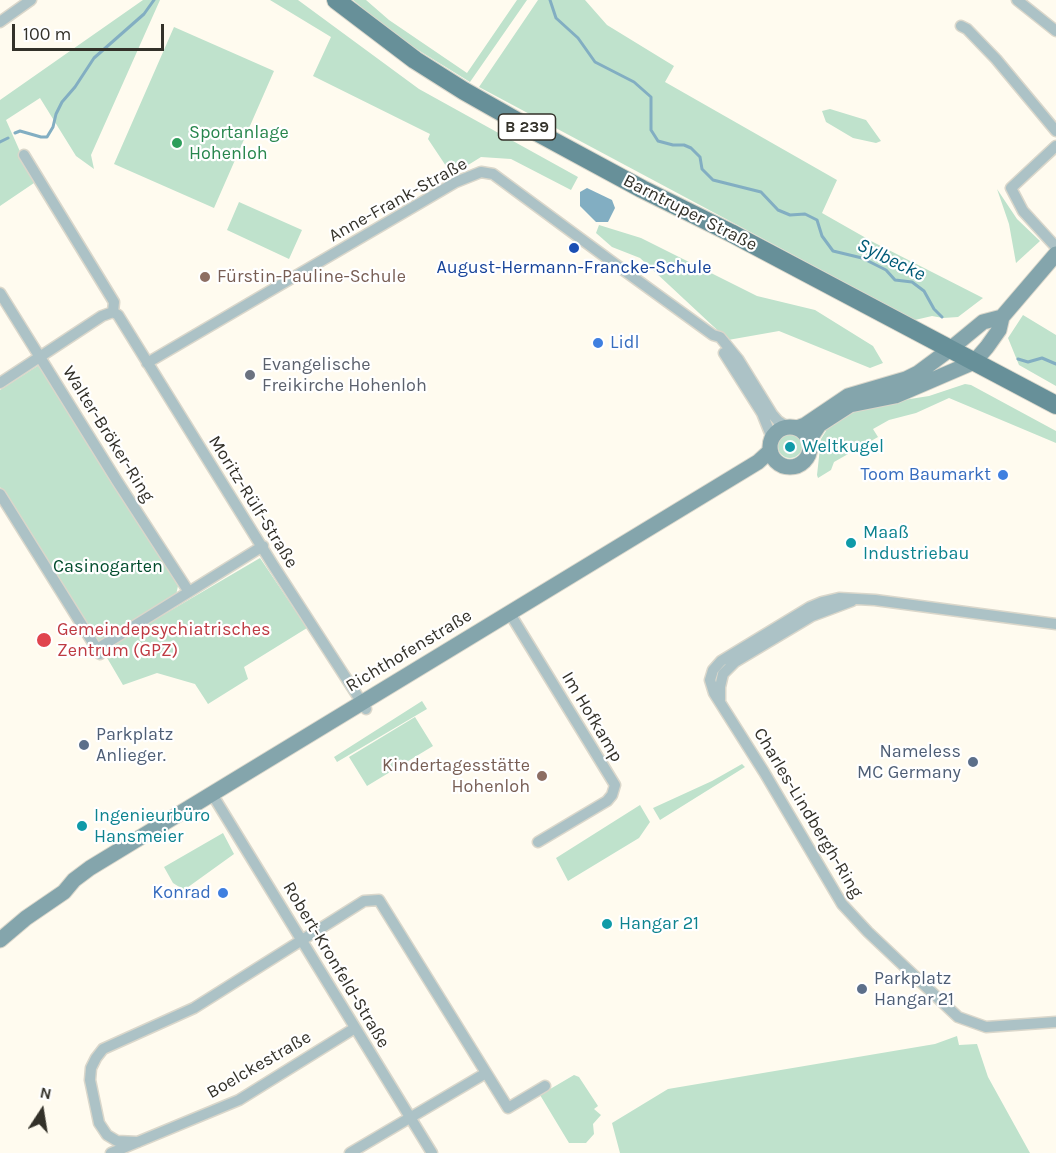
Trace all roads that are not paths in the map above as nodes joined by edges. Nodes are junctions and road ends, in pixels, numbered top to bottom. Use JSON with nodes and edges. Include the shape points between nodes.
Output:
{"nodes":[{"id":1,"x":30,"y":0,"type":"edge"},
{"id":2,"x":336,"y":0,"type":"edge"},
{"id":3,"x":1017,"y":0,"type":"edge"},
{"id":4,"x":0,"y":22,"type":"edge"},
{"id":5,"x":961,"y":26,"type":"dead end"},
{"id":6,"x":1056,"y":31,"type":"edge"},
{"id":7,"x":1056,"y":131,"type":"edge"},
{"id":8,"x":1056,"y":146,"type":"edge"},
{"id":9,"x":24,"y":155,"type":"dead end"},
{"id":10,"x":1056,"y":247,"type":"edge"},
{"id":11,"x":1056,"y":254,"type":"edge"},
{"id":12,"x":0,"y":293,"type":"edge"},
{"id":13,"x":113,"y":312,"type":"junction"},
{"id":14,"x":1002,"y":317,"type":"junction"},
{"id":15,"x":713,"y":335,"type":"junction"},
{"id":16,"x":950,"y":350,"type":"junction"},
{"id":17,"x":41,"y":358,"type":"junction"},
{"id":18,"x":974,"y":362,"type":"junction"},
{"id":19,"x":147,"y":363,"type":"junction"},
{"id":20,"x":0,"y":383,"type":"edge"},
{"id":21,"x":1056,"y":405,"type":"edge"},
{"id":22,"x":792,"y":427,"type":"junction"},
{"id":23,"x":809,"y":440,"type":"junction"},
{"id":24,"x":773,"y":450,"type":"junction"},
{"id":25,"x":0,"y":494,"type":"edge"},
{"id":26,"x":263,"y":546,"type":"junction"},
{"id":27,"x":189,"y":592,"type":"junction"},
{"id":28,"x":511,"y":616,"type":"junction"},
{"id":29,"x":1056,"y":624,"type":"edge"},
{"id":30,"x":364,"y":706,"type":"junction"},
{"id":31,"x":214,"y":798,"type":"junction"},
{"id":32,"x":538,"y":842,"type":"dead end"},
{"id":33,"x":0,"y":940,"type":"edge"},
{"id":34,"x":302,"y":940,"type":"junction"},
{"id":35,"x":1056,"y":1022,"type":"edge"},
{"id":36,"x":355,"y":1028,"type":"junction"},
{"id":37,"x":486,"y":1073,"type":"junction"},
{"id":38,"x":545,"y":1086,"type":"dead end"},
{"id":39,"x":411,"y":1117,"type":"junction"},
{"id":40,"x":138,"y":1142,"type":"junction"},
{"id":41,"x":111,"y":1153,"type":"edge"},
{"id":42,"x":350,"y":1153,"type":"edge"},
{"id":43,"x":432,"y":1153,"type":"edge"}],
"edges":[{"from":1,"to":4,"type":"street"},
{"from":2,"to":16,"type":"main road","name":"Barntruper Straße","number":"B 239","via":[[415,60],[464,91]]},
{"from":3,"to":6,"type":"street"},
{"from":5,"to":7,"type":"street","via":[[996,59]]},
{"from":8,"to":10,"type":"street","via":[[1011,188],[1023,211]]},
{"from":9,"to":13,"type":"street","name":"Moritz-Rülf-Straße","via":[[114,302]]},
{"from":11,"to":14,"type":"street"},
{"from":12,"to":17,"type":"street","name":"Walter-Bröker-Ring"},
{"from":13,"to":17,"type":"street"},
{"from":13,"to":19,"type":"street","name":"Moritz-Rülf-Straße"},
{"from":14,"to":16,"type":"street","via":[[983,322]]},
{"from":14,"to":18,"type":"street","via":[[999,330]]},
{"from":15,"to":19,"type":"street","name":"Anne-Frank-Straße","via":[[493,174],[481,172]]},
{"from":15,"to":22,"type":"street","name":"Anne-Frank-Straße","via":[[720,337],[738,359],[778,422]]},
{"from":15,"to":24,"type":"street","name":"Anne-Frank-Straße","via":[[764,416]]},
{"from":16,"to":18,"type":"main road","name":"Barntruper Straße","number":"B 239"},
{"from":16,"to":22,"type":"street","via":[[918,373],[848,396],[804,425]]},
{"from":17,"to":20,"type":"street"},
{"from":17,"to":27,"type":"street","name":"Walter-Bröker-Ring"},
{"from":18,"to":21,"type":"main road","name":"Barntruper Straße","number":"B 239"},
{"from":18,"to":23,"type":"street","via":[[895,396],[850,405],[819,425]]},
{"from":19,"to":26,"type":"street","name":"Moritz-Rülf-Straße"},
{"from":22,"to":23,"type":"street"},
{"from":22,"to":24,"type":"street","via":[[780,430]]},
{"from":23,"to":24,"type":"street","via":[[810,453],[800,465],[785,466]]},
{"from":24,"to":28,"type":"street","name":"Richthofenstraße"},
{"from":25,"to":27,"type":"street","via":[[98,651]]},
{"from":26,"to":27,"type":"street"},
{"from":26,"to":30,"type":"street","name":"Moritz-Rülf-Straße"},
{"from":28,"to":30,"type":"street","name":"Richthofenstraße"},
{"from":28,"to":32,"type":"street","name":"Im Hofkamp","via":[[615,785],[607,801]]},
{"from":29,"to":35,"type":"street","name":"Charles-Lindbergh-Ring","via":[[855,599],[812,616],[735,662],[723,674],[720,687],[720,701],[842,904],[868,932],[958,1017],[986,1027]]},
{"from":30,"to":31,"type":"street","name":"Richthofenstraße"},
{"from":31,"to":33,"type":"street","name":"Richthofenstraße","via":[[90,868]]},
{"from":31,"to":34,"type":"street","name":"Robert-Kronfeld-Straße"},
{"from":34,"to":36,"type":"street","name":"Robert-Kronfeld-Straße"},
{"from":34,"to":37,"type":"street","via":[[364,901],[379,900]]},
{"from":34,"to":40,"type":"street","via":[[194,1008],[104,1049],[96,1058],[90,1080],[99,1123],[117,1141]]},
{"from":36,"to":39,"type":"street","name":"Robert-Kronfeld-Straße"},
{"from":36,"to":40,"type":"street","name":"Boelckestraße","via":[[239,1100]]},
{"from":37,"to":38,"type":"street","via":[[508,1108]]},
{"from":37,"to":39,"type":"street"},
{"from":39,"to":42,"type":"street"},
{"from":39,"to":43,"type":"street","name":"Robert-Kronfeld-Straße"},
{"from":40,"to":41,"type":"street","name":"Boelckestraße"}]}
